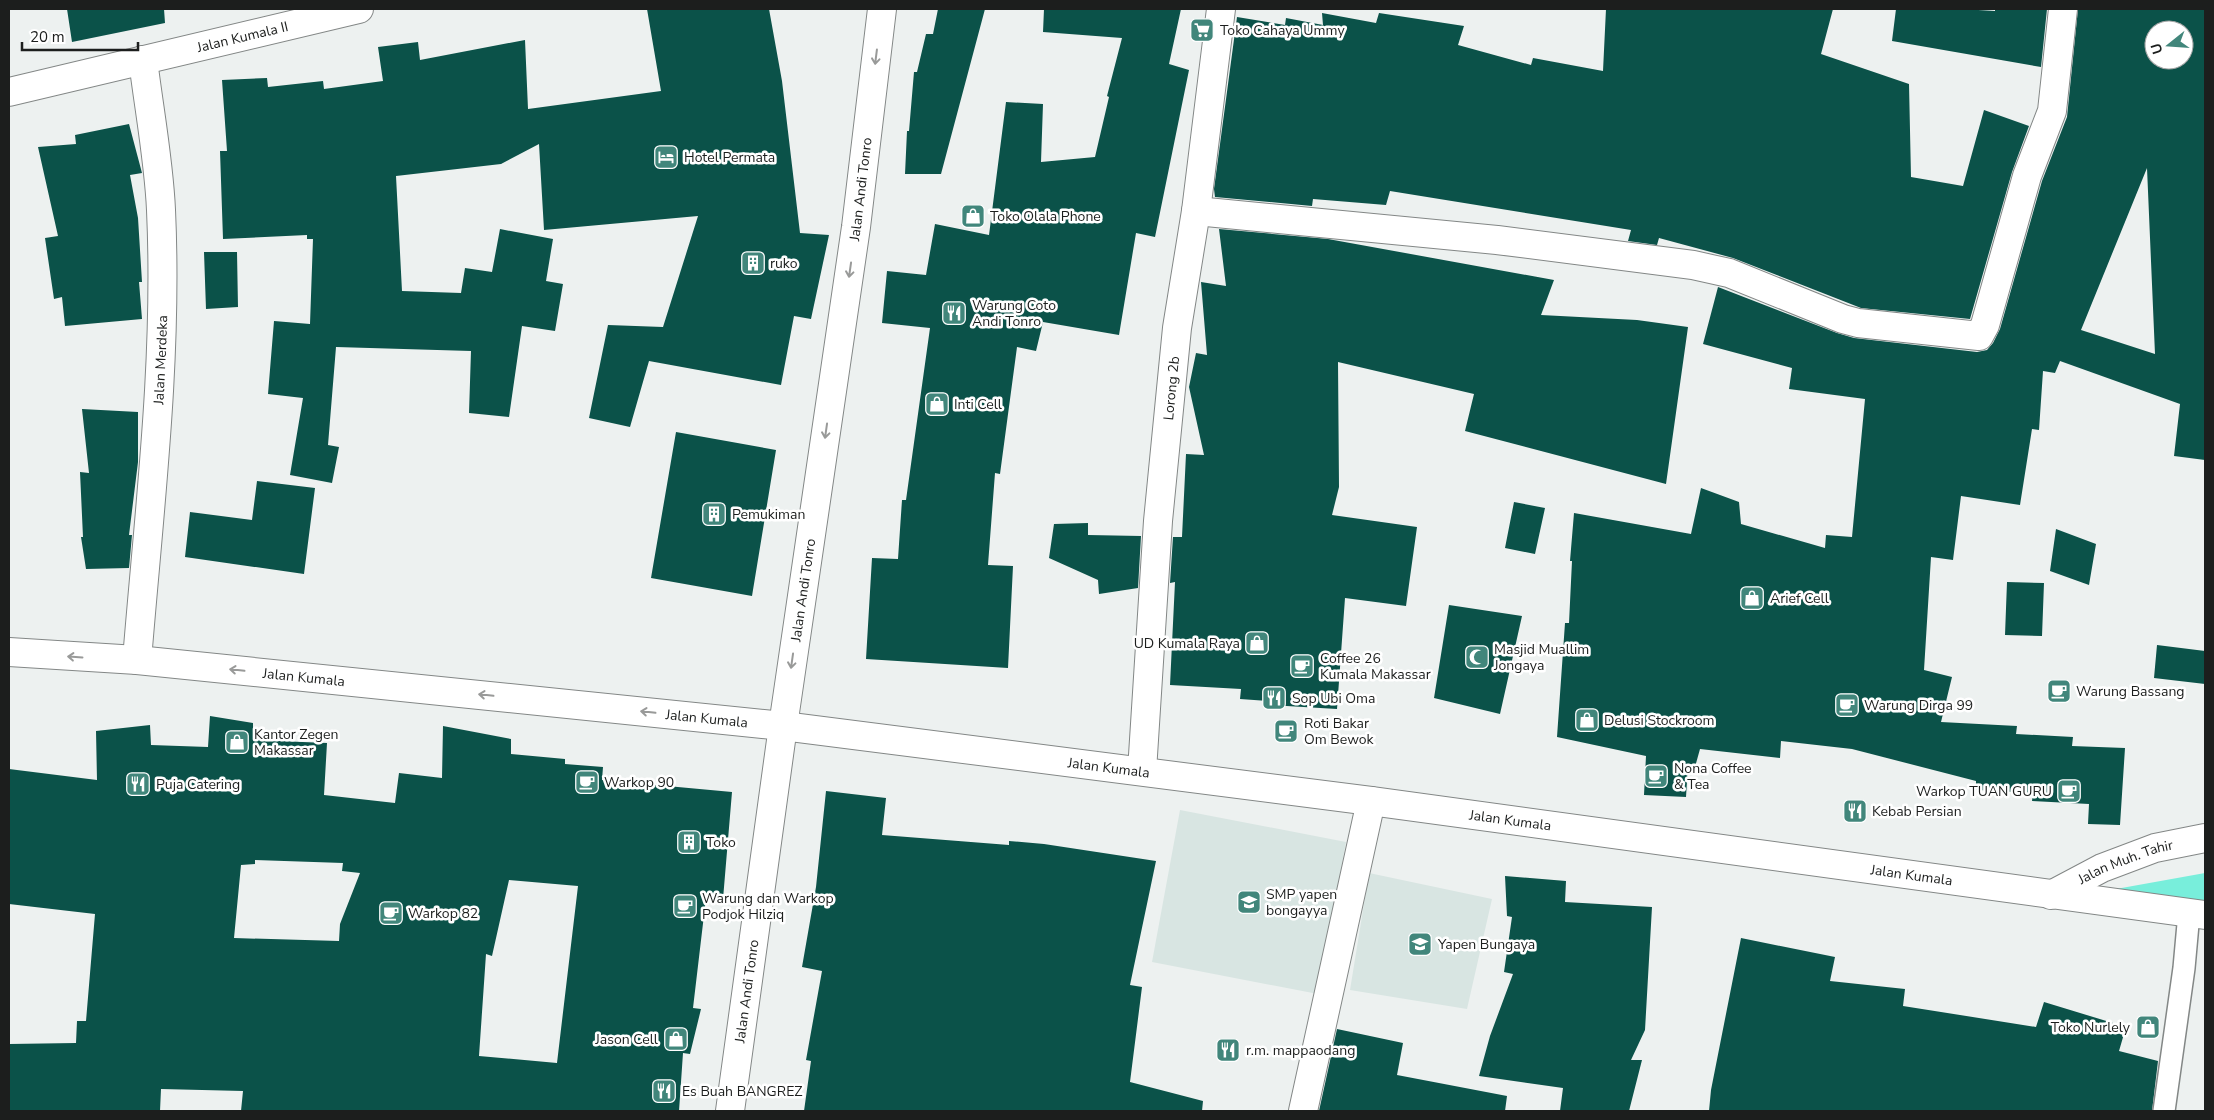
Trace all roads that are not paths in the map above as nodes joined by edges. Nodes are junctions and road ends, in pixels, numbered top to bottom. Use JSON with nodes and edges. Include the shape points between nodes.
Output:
{"nodes":[{"id":1,"x":359,"y":9,"type":"edge"},
{"id":2,"x":882,"y":9,"type":"edge"},
{"id":3,"x":1221,"y":9,"type":"edge"},
{"id":4,"x":2063,"y":9,"type":"edge"},
{"id":5,"x":143,"y":60,"type":"junction"},
{"id":6,"x":9,"y":92,"type":"edge"},
{"id":7,"x":1196,"y":210,"type":"junction"},
{"id":8,"x":9,"y":652,"type":"edge"},
{"id":9,"x":137,"y":660,"type":"junction"},
{"id":10,"x":783,"y":726,"type":"junction"},
{"id":11,"x":1142,"y":771,"type":"junction"},
{"id":12,"x":1371,"y":801,"type":"junction"},
{"id":13,"x":2205,"y":838,"type":"edge"},
{"id":14,"x":2050,"y":895,"type":"junction"},
{"id":15,"x":2197,"y":914,"type":"edge"},
{"id":16,"x":730,"y":1111,"type":"edge"},
{"id":17,"x":1303,"y":1111,"type":"edge"},
{"id":18,"x":2164,"y":1111,"type":"edge"}],
"edges":[{"from":1,"to":5,"type":"street","name":"Jalan Kumala II"},
{"from":2,"to":10,"type":"street","name":"Jalan Andi Tonro","one_way":true,"via":[[856,226]]},
{"from":3,"to":7,"type":"street","name":"Lorong 2b"},
{"from":4,"to":7,"type":"street","via":[[2052,110],[2027,176],[1985,325],[1979,336],[1858,323],[1728,273],[1693,265],[1497,240]]},
{"from":5,"to":6,"type":"street","name":"Jalan Kumala II"},
{"from":5,"to":9,"type":"street","name":"Jalan Merdeka","via":[[161,209],[163,292],[160,372]]},
{"from":7,"to":11,"type":"street","name":"Lorong 2b","via":[[1177,328],[1158,521]]},
{"from":9,"to":8,"type":"street","name":"Jalan Kumala","one_way":true},
{"from":10,"to":9,"type":"street","name":"Jalan Kumala","one_way":true},
{"from":10,"to":11,"type":"street","name":"Jalan Kumala"},
{"from":10,"to":16,"type":"street","name":"Jalan Andi Tonro"},
{"from":11,"to":12,"type":"street","name":"Jalan Kumala"},
{"from":12,"to":14,"type":"street","name":"Jalan Kumala"},
{"from":12,"to":17,"type":"street"},
{"from":13,"to":14,"type":"street","name":"Jalan Muh. Tahir","via":[[2155,848],[2102,868]]},
{"from":14,"to":15,"type":"street","name":"Jalan Kumala"},
{"from":15,"to":18,"type":"lane","via":[[2184,968]]}]}
